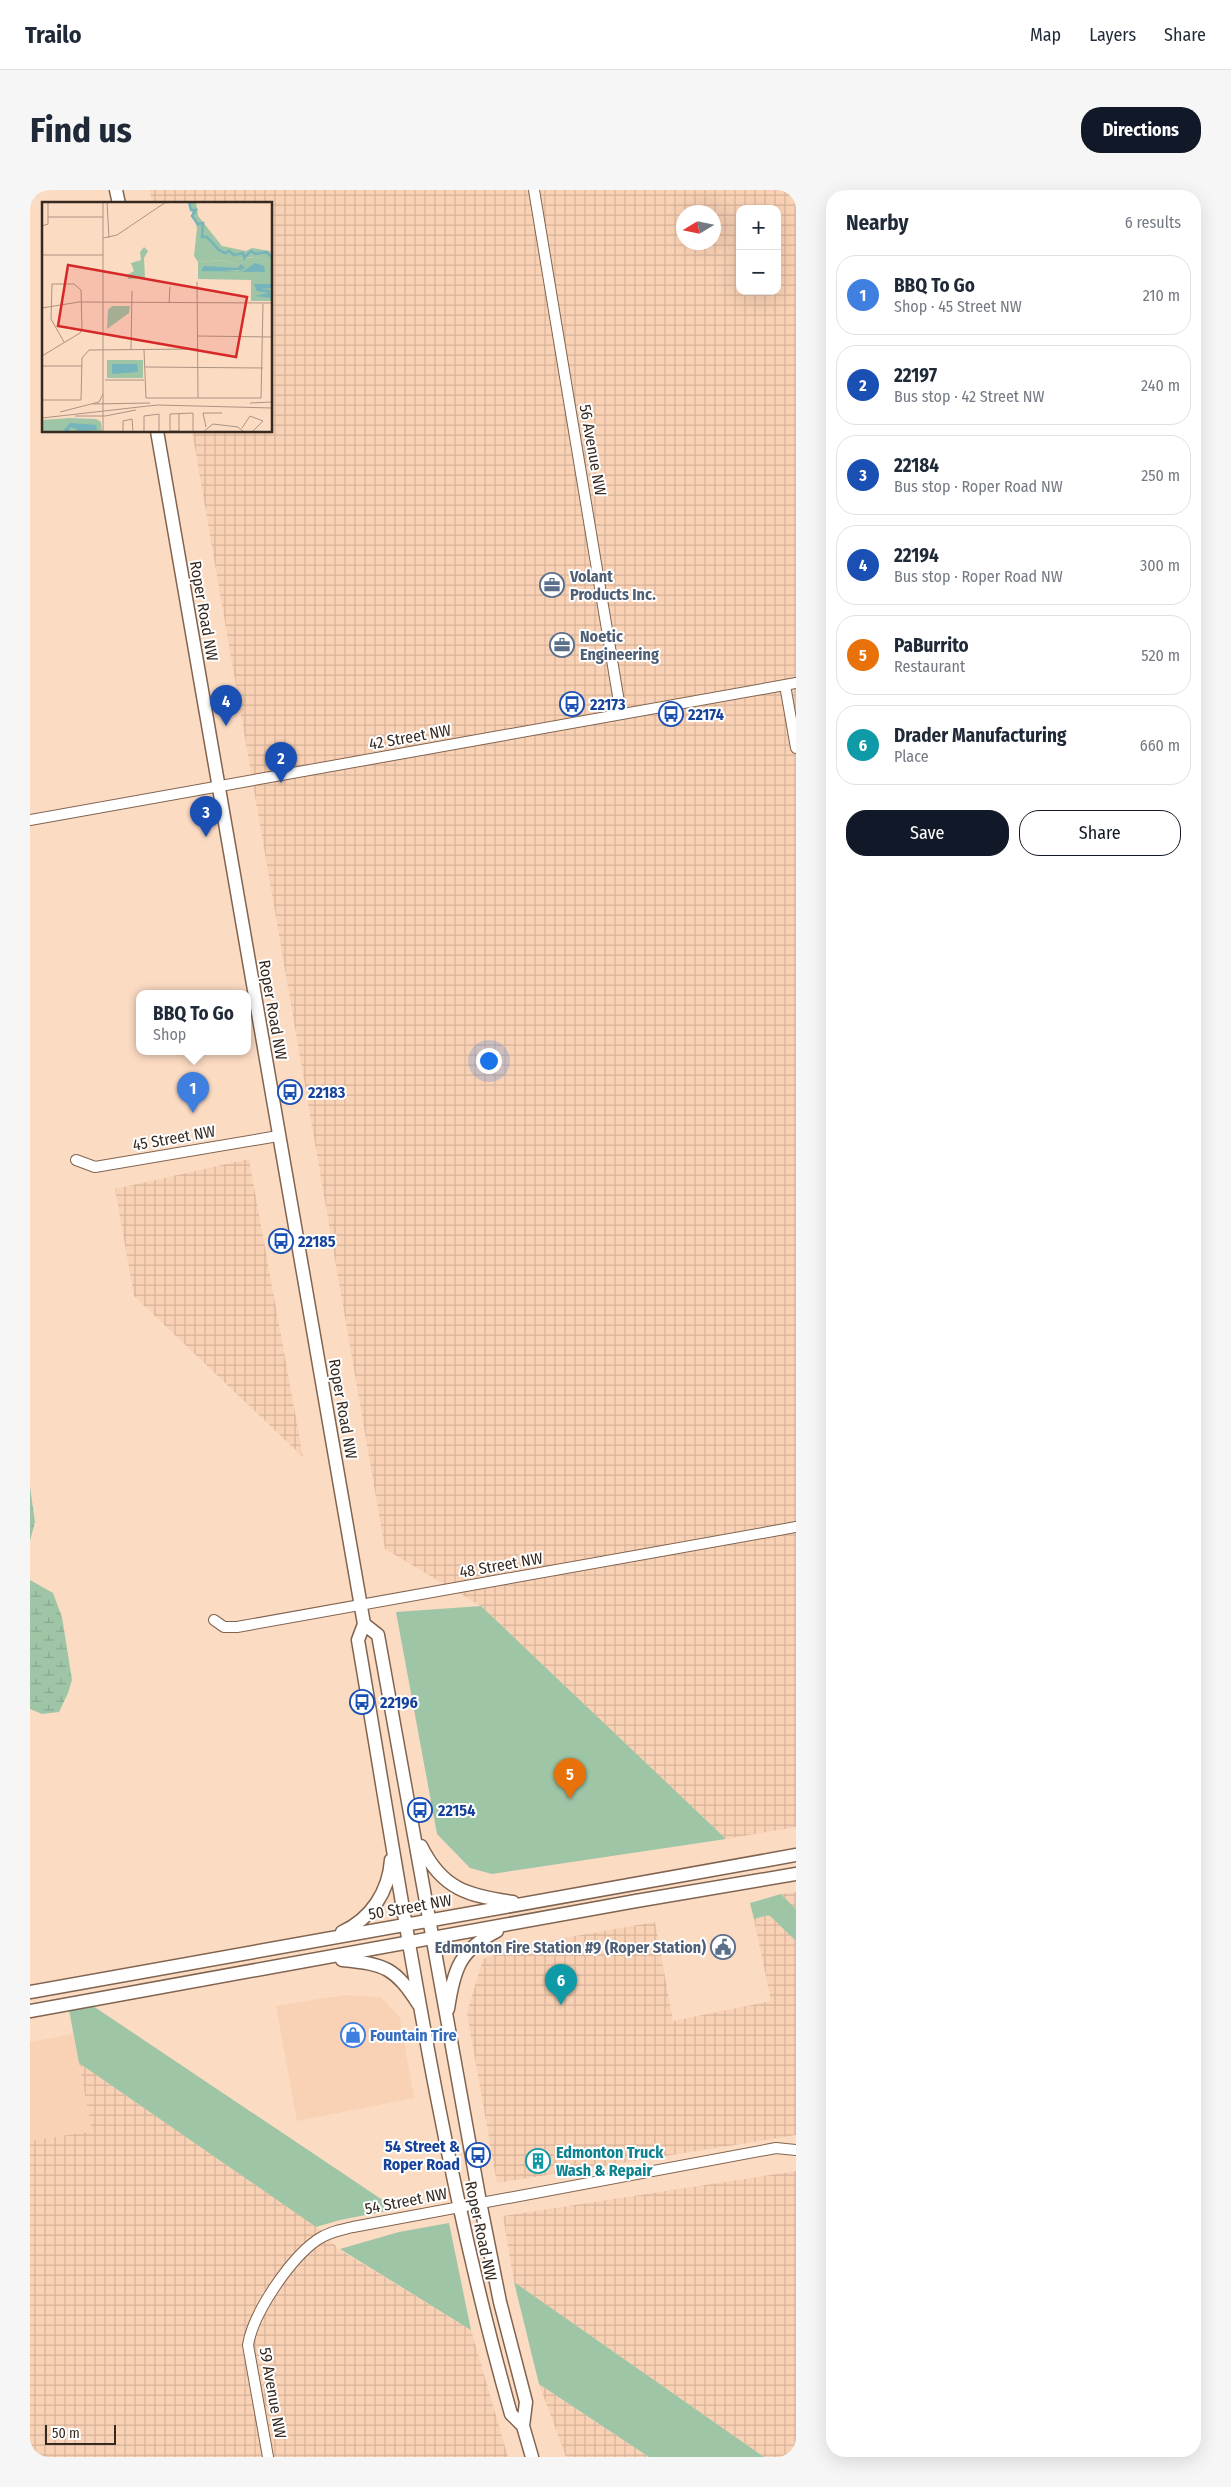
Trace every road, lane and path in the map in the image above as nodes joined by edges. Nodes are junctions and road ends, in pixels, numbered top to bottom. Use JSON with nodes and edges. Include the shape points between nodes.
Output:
{"nodes":[{"id":1,"x":534,"y":190,"type":"edge"},
{"id":2,"x":157,"y":432,"type":"edge"},
{"id":3,"x":796,"y":683,"type":"edge"},
{"id":4,"x":785,"y":685,"type":"junction"},
{"id":5,"x":622,"y":714,"type":"junction"},
{"id":6,"x":796,"y":748,"type":"edge"},
{"id":7,"x":217,"y":787,"type":"junction"},
{"id":8,"x":30,"y":820,"type":"edge"},
{"id":9,"x":278,"y":1136,"type":"junction"},
{"id":10,"x":76,"y":1160,"type":"dead end"},
{"id":11,"x":796,"y":1527,"type":"edge"},
{"id":12,"x":361,"y":1605,"type":"junction"},
{"id":13,"x":214,"y":1620,"type":"dead end"},
{"id":14,"x":364,"y":1624,"type":"junction"},
{"id":15,"x":414,"y":1832,"type":"junction"},
{"id":16,"x":392,"y":1840,"type":"junction"},
{"id":17,"x":796,"y":1855,"type":"edge"},
{"id":18,"x":796,"y":1874,"type":"edge"},
{"id":19,"x":525,"y":1904,"type":"junction"},
{"id":20,"x":429,"y":1920,"type":"junction"},
{"id":21,"x":406,"y":1924,"type":"junction"},
{"id":22,"x":507,"y":1926,"type":"junction"},
{"id":23,"x":432,"y":1938,"type":"junction"},
{"id":24,"x":326,"y":1939,"type":"junction"},
{"id":25,"x":409,"y":1943,"type":"junction"},
{"id":26,"x":327,"y":1958,"type":"junction"},
{"id":27,"x":30,"y":1992,"type":"edge"},
{"id":28,"x":422,"y":2010,"type":"junction"},
{"id":29,"x":30,"y":2011,"type":"edge"},
{"id":30,"x":447,"y":2018,"type":"junction"},
{"id":31,"x":796,"y":2150,"type":"edge"},
{"id":32,"x":480,"y":2202,"type":"junction"},
{"id":33,"x":459,"y":2206,"type":"junction"},
{"id":34,"x":250,"y":2334,"type":"joint"},
{"id":35,"x":522,"y":2426,"type":"junction"},
{"id":36,"x":268,"y":2457,"type":"edge"},
{"id":37,"x":532,"y":2457,"type":"edge"}],
"edges":[{"from":1,"to":5,"type":"street","name":"56 Avenue NW"},
{"from":2,"to":7,"type":"main road","name":"Roper Road NW"},
{"from":3,"to":4,"type":"street","name":"42 Street NW"},
{"from":4,"to":5,"type":"street","name":"42 Street NW"},
{"from":4,"to":6,"type":"street"},
{"from":5,"to":7,"type":"street","name":"42 Street NW"},
{"from":7,"to":8,"type":"street","name":"42 Street NW"},
{"from":7,"to":9,"type":"main road","name":"Roper Road NW"},
{"from":9,"to":10,"type":"street","name":"45 Street NW","via":[[96,1167]]},
{"from":9,"to":12,"type":"main road","name":"Roper Road NW"},
{"from":11,"to":12,"type":"street","name":"48 Street NW"},
{"from":12,"to":13,"type":"street","name":"48 Street NW","via":[[237,1627],[224,1627]]},
{"from":12,"to":14,"type":"main road","name":"Roper Road NW"},
{"from":14,"to":15,"type":"main road","name":"Roper Road NW","via":[[378,1635]]},
{"from":14,"to":16,"type":"main road","name":"Roper Road NW","via":[[358,1640]]},
{"from":15,"to":19,"type":"main road","via":[[434,1870],[452,1886],[480,1898]]},
{"from":15,"to":20,"type":"main road","name":"Roper Road NW"},
{"from":16,"to":21,"type":"main road","name":"Roper Road NW"},
{"from":16,"to":24,"type":"main road","via":[[390,1876],[375,1905],[353,1928]]},
{"from":17,"to":19,"type":"main road","name":"50 Street NW"},
{"from":18,"to":22,"type":"main road"},
{"from":19,"to":20,"type":"main road","name":"50 Street NW"},
{"from":20,"to":21,"type":"main road","name":"50 Street NW"},
{"from":20,"to":23,"type":"main road","name":"Roper Road NW"},
{"from":21,"to":24,"type":"main road","name":"50 Street NW"},
{"from":21,"to":25,"type":"main road","name":"Roper Road NW"},
{"from":22,"to":23,"type":"main road"},
{"from":22,"to":30,"type":"main road","via":[[476,1942],[465,1954],[454,1980]]},
{"from":23,"to":25,"type":"main road"},
{"from":23,"to":30,"type":"main road","name":"Roper Road NW"},
{"from":24,"to":27,"type":"main road","name":"50 Street NW"},
{"from":25,"to":26,"type":"main road"},
{"from":25,"to":28,"type":"main road","name":"Roper Road NW"},
{"from":26,"to":28,"type":"main road","via":[[367,1962],[392,1972],[404,1983]]},
{"from":26,"to":29,"type":"main road"},
{"from":28,"to":33,"type":"main road","name":"Roper Road NW"},
{"from":30,"to":32,"type":"main road","name":"Roper Road NW"},
{"from":31,"to":32,"type":"street","name":"54 Street NW","via":[[776,2148]]},
{"from":32,"to":33,"type":"street","name":"54 Street NW"},
{"from":32,"to":35,"type":"main road","name":"Roper Road NW","via":[[500,2302],[526,2402]]},
{"from":33,"to":34,"type":"street","name":"54 Street NW","via":[[353,2226],[317,2239],[262,2306]]},
{"from":33,"to":35,"type":"main road","name":"Roper Road NW","via":[[510,2414]]},
{"from":34,"to":36,"type":"street","name":"59 Avenue NW","via":[[248,2345]]},
{"from":35,"to":37,"type":"main road","name":"Roper Road NW"}]}
